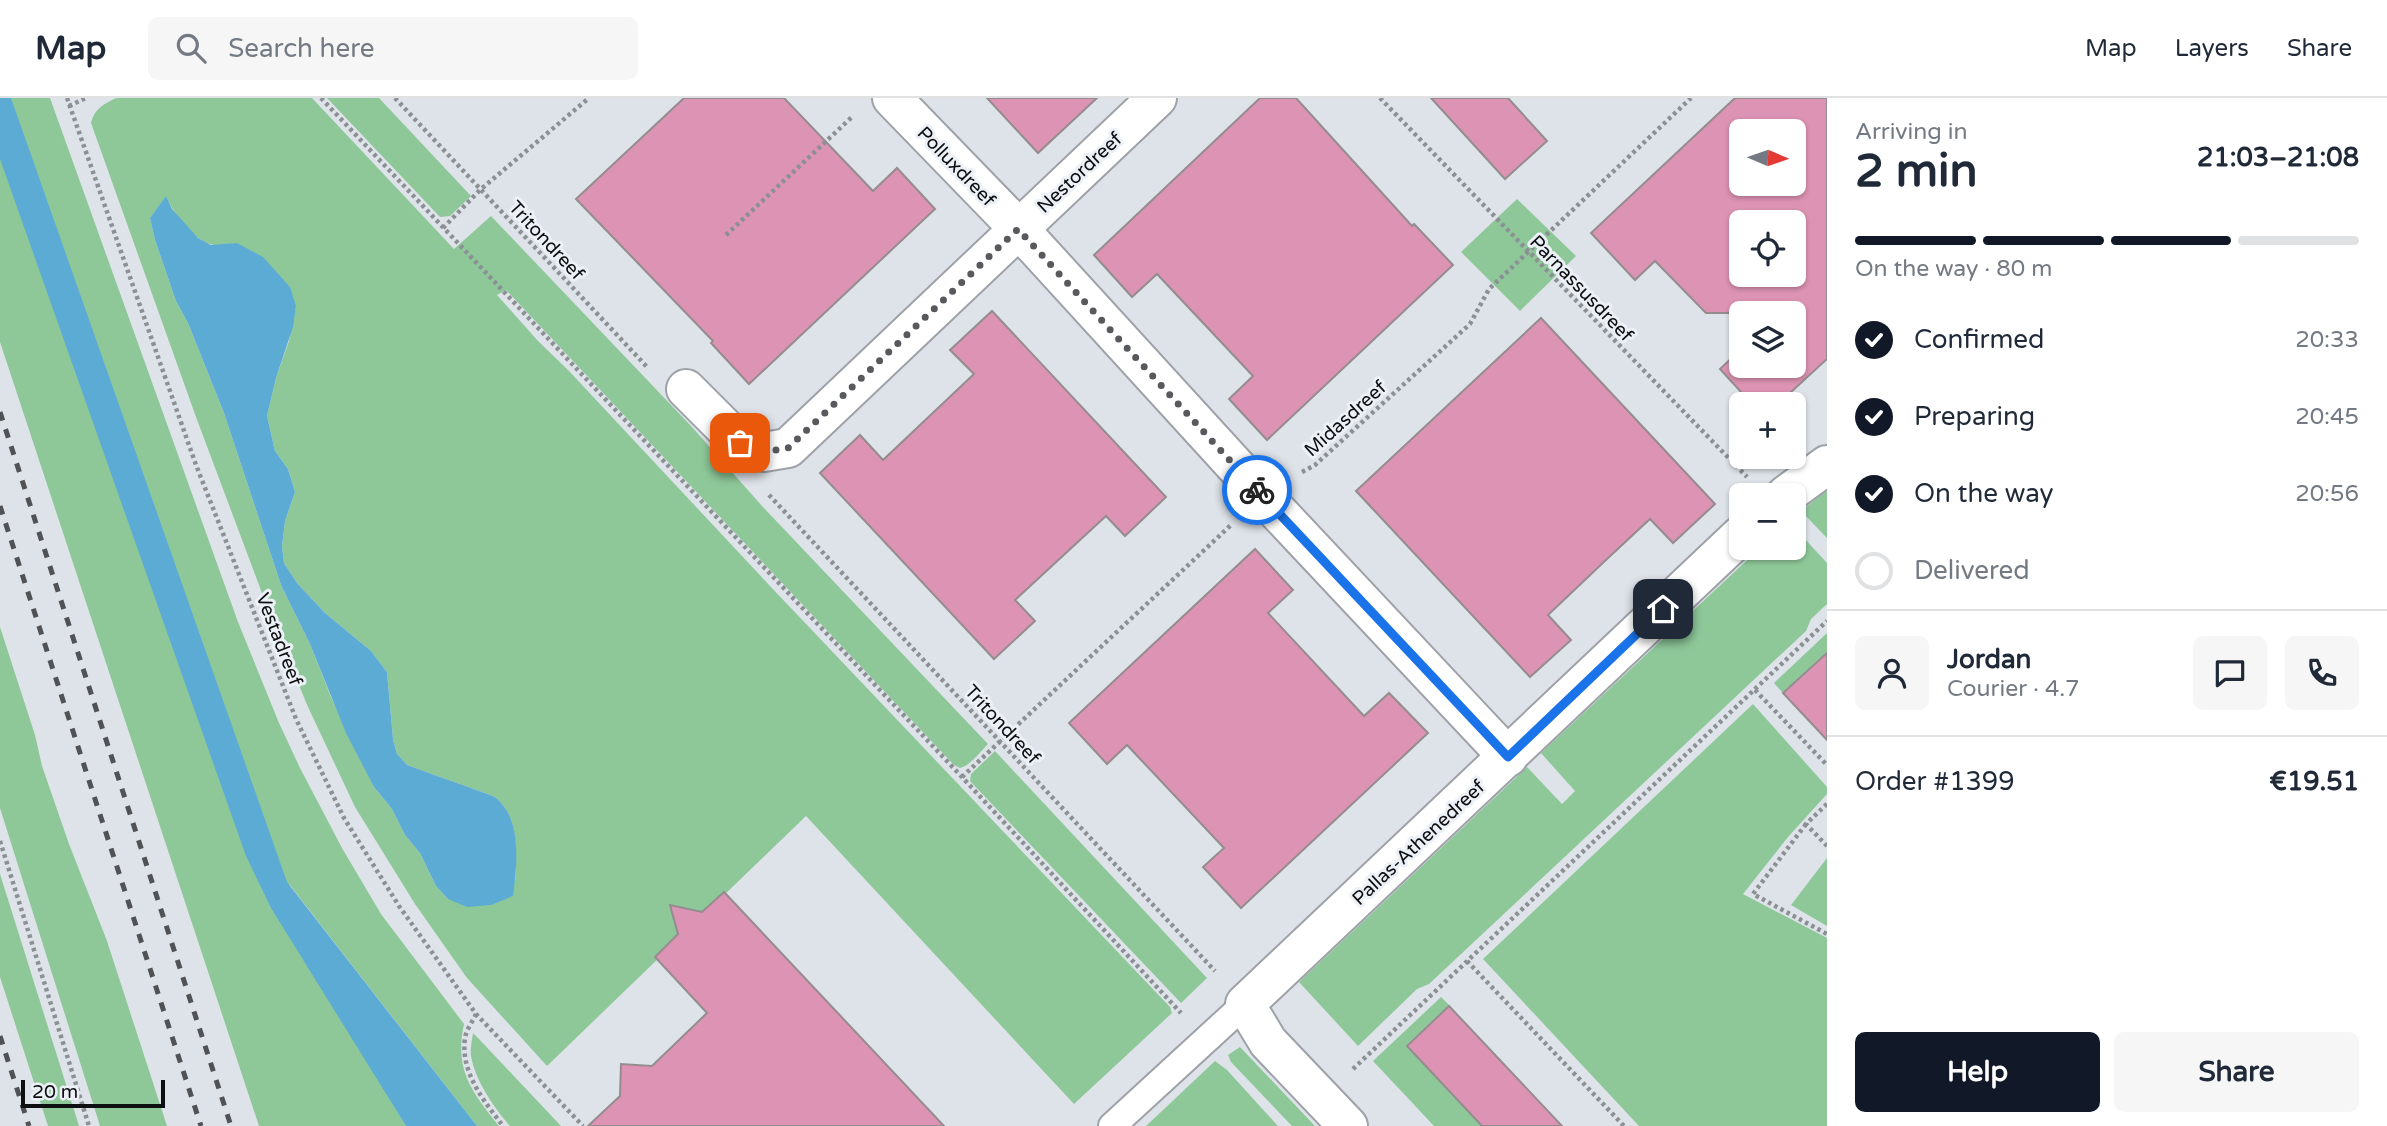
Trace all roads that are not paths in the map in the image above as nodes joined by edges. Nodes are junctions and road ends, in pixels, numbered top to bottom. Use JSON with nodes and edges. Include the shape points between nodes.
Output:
{"nodes":[{"id":1,"x":1157,"y":98,"type":"edge"},
{"id":2,"x":877,"y":103,"type":"edge"},
{"id":3,"x":1018,"y":229,"type":"junction"},
{"id":4,"x":686,"y":388,"type":"road end"},
{"id":5,"x":1827,"y":466,"type":"edge"},
{"id":6,"x":1787,"y":483,"type":"edge"},
{"id":7,"x":1729,"y":546,"type":"edge"},
{"id":8,"x":1508,"y":757,"type":"junction"},
{"id":9,"x":1245,"y":1004,"type":"junction"},
{"id":10,"x":1112,"y":1126,"type":"edge"},
{"id":11,"x":1348,"y":1126,"type":"edge"}],
"edges":[{"from":1,"to":3,"type":"street","name":"Nestordreef"},
{"from":2,"to":3,"type":"street","name":"Polluxdreef"},
{"from":3,"to":4,"type":"street","name":"Nestordreef","via":[[788,448],[764,452],[740,443]]},
{"from":3,"to":8,"type":"street","name":"Polluxdreef"},
{"from":5,"to":6,"type":"street"},
{"from":7,"to":8,"type":"street","name":"Pallas-Athenedreef"},
{"from":8,"to":9,"type":"street","name":"Pallas-Athenedreef"},
{"from":9,"to":10,"type":"lane"},
{"from":9,"to":11,"type":"street","via":[[1268,1042]]}]}
